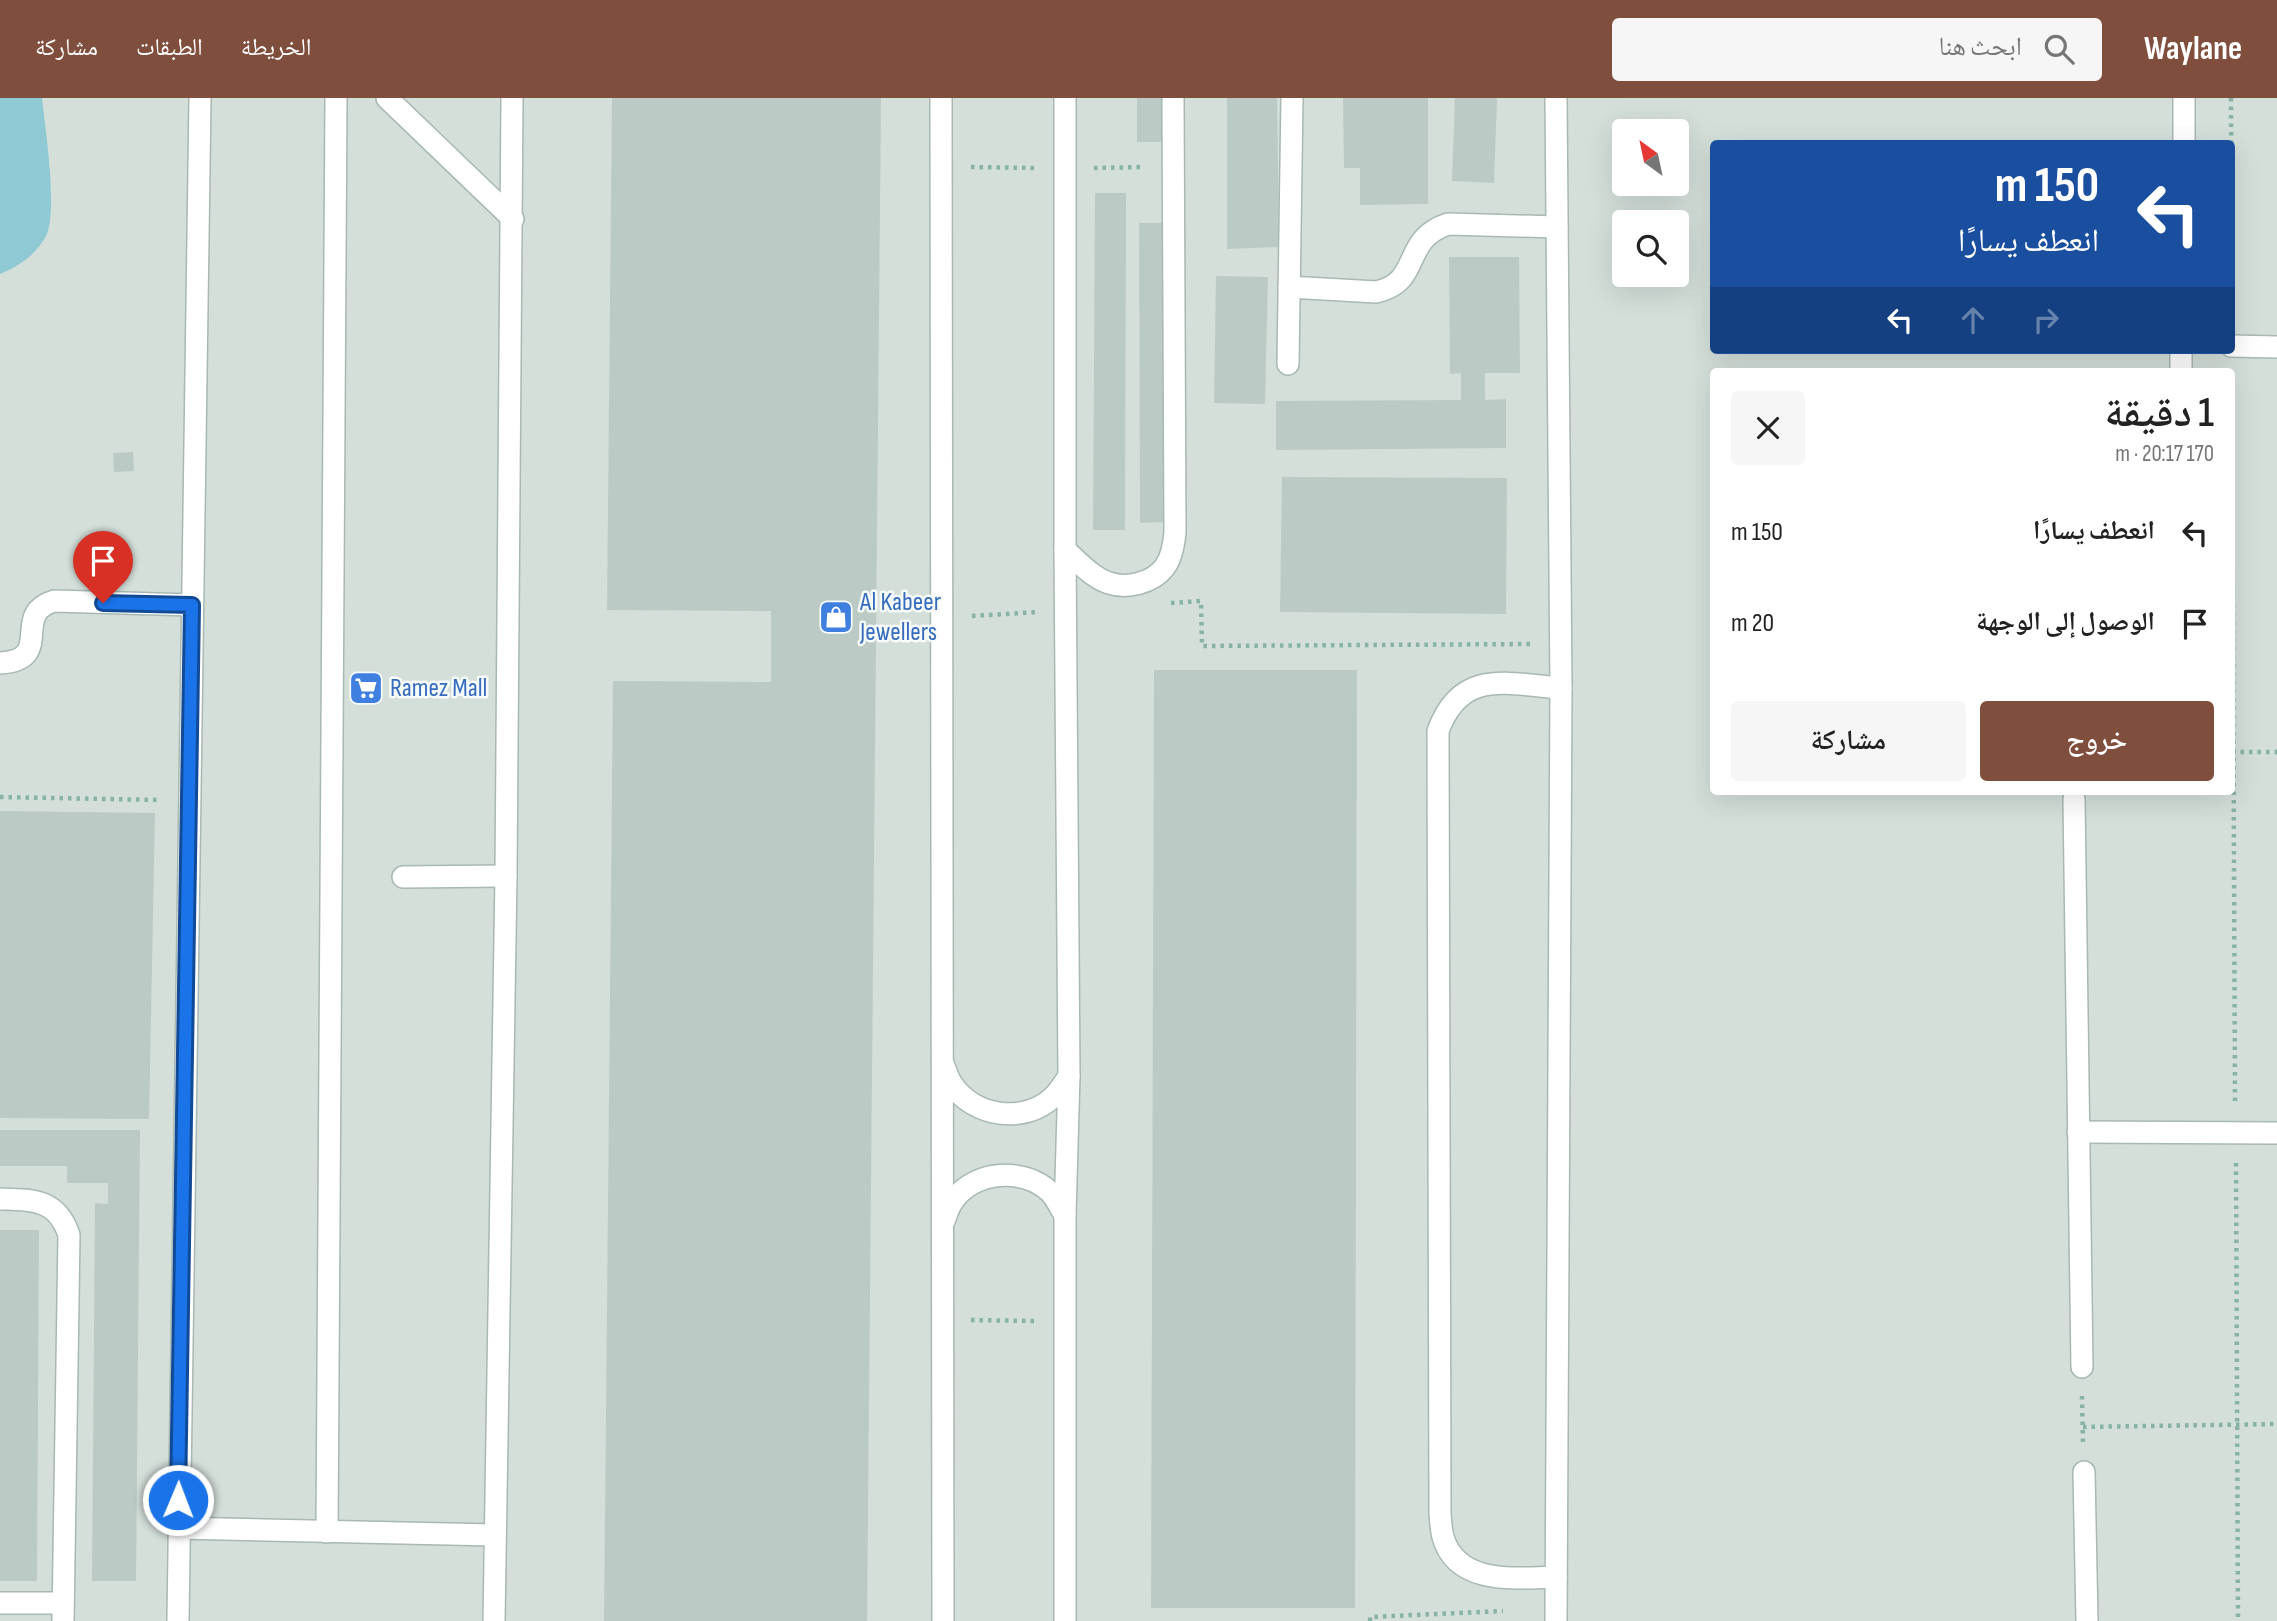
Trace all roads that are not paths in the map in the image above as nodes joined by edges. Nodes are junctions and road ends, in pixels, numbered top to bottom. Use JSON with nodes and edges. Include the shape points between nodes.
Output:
{"nodes":[{"id":1,"x":200,"y":98,"type":"edge"},
{"id":2,"x":336,"y":98,"type":"edge"},
{"id":3,"x":387,"y":98,"type":"edge"},
{"id":4,"x":512,"y":98,"type":"edge"},
{"id":5,"x":941,"y":98,"type":"edge"},
{"id":6,"x":1065,"y":98,"type":"edge"},
{"id":7,"x":1173,"y":98,"type":"edge"},
{"id":8,"x":1292,"y":98,"type":"edge"},
{"id":9,"x":1556,"y":98,"type":"edge"},
{"id":10,"x":2184,"y":98,"type":"edge"},
{"id":11,"x":2184,"y":140,"type":"edge"},
{"id":12,"x":513,"y":219,"type":"junction"},
{"id":13,"x":1557,"y":227,"type":"junction"},
{"id":14,"x":1289,"y":287,"type":"junction"},
{"id":15,"x":2235,"y":346,"type":"edge"},
{"id":16,"x":2277,"y":347,"type":"edge"},
{"id":17,"x":1288,"y":364,"type":"dead end"},
{"id":18,"x":1065,"y":550,"type":"junction"},
{"id":19,"x":192,"y":605,"type":"junction"},
{"id":20,"x":0,"y":663,"type":"edge"},
{"id":21,"x":1561,"y":688,"type":"junction"},
{"id":22,"x":2074,"y":799,"type":"dead end"},
{"id":23,"x":506,"y":876,"type":"junction"},
{"id":24,"x":403,"y":877,"type":"dead end"},
{"id":25,"x":941,"y":1059,"type":"junction"},
{"id":26,"x":1069,"y":1076,"type":"junction"},
{"id":27,"x":2078,"y":1132,"type":"junction"},
{"id":28,"x":2277,"y":1133,"type":"edge"},
{"id":29,"x":0,"y":1199,"type":"edge"},
{"id":30,"x":1065,"y":1215,"type":"junction"},
{"id":31,"x":942,"y":1225,"type":"junction"},
{"id":32,"x":2082,"y":1367,"type":"road end"},
{"id":33,"x":2084,"y":1472,"type":"road end"},
{"id":34,"x":178,"y":1528,"type":"junction"},
{"id":35,"x":327,"y":1531,"type":"junction"},
{"id":36,"x":494,"y":1535,"type":"junction"},
{"id":37,"x":1556,"y":1577,"type":"junction"},
{"id":38,"x":0,"y":1603,"type":"edge"},
{"id":39,"x":63,"y":1612,"type":"edge"},
{"id":40,"x":1556,"y":1615,"type":"edge"},
{"id":41,"x":178,"y":1621,"type":"edge"},
{"id":42,"x":494,"y":1621,"type":"edge"},
{"id":43,"x":943,"y":1621,"type":"edge"},
{"id":44,"x":1065,"y":1621,"type":"edge"},
{"id":45,"x":2087,"y":1621,"type":"edge"}],
"edges":[{"from":1,"to":19,"type":"street"},
{"from":2,"to":35,"type":"street"},
{"from":3,"to":12,"type":"street"},
{"from":4,"to":12,"type":"street"},
{"from":5,"to":25,"type":"street"},
{"from":6,"to":18,"type":"street"},
{"from":7,"to":18,"type":"street","via":[[1173,548],[1165,567],[1149,580],[1130,585],[1110,583],[1093,574]]},
{"from":8,"to":14,"type":"street"},
{"from":9,"to":13,"type":"street"},
{"from":10,"to":11,"type":"street"},
{"from":12,"to":23,"type":"street"},
{"from":13,"to":14,"type":"street","via":[[1448,224],[1425,236],[1407,271],[1388,289]]},
{"from":13,"to":21,"type":"street"},
{"from":14,"to":17,"type":"street"},
{"from":15,"to":16,"type":"street"},
{"from":18,"to":26,"type":"street"},
{"from":19,"to":20,"type":"street","via":[[54,601],[33,617],[28,653],[21,660]]},
{"from":19,"to":34,"type":"street"},
{"from":21,"to":37,"type":"street"},
{"from":21,"to":37,"type":"street","via":[[1477,686],[1458,696],[1445,711],[1438,731],[1443,1538],[1455,1558],[1475,1572],[1497,1578]]},
{"from":22,"to":27,"type":"street"},
{"from":23,"to":24,"type":"street"},
{"from":23,"to":36,"type":"street"},
{"from":25,"to":26,"type":"street","via":[[952,1085],[965,1098],[999,1114],[1027,1112],[1052,1098]]},
{"from":25,"to":31,"type":"street"},
{"from":26,"to":30,"type":"street"},
{"from":27,"to":28,"type":"street"},
{"from":27,"to":32,"type":"street"},
{"from":29,"to":39,"type":"street","via":[[31,1200],[51,1208],[69,1236]]},
{"from":30,"to":31,"type":"street","via":[[1050,1192],[1027,1178],[1000,1174],[974,1182],[953,1200]]},
{"from":30,"to":44,"type":"street"},
{"from":31,"to":43,"type":"street"},
{"from":33,"to":45,"type":"street"},
{"from":34,"to":35,"type":"street"},
{"from":34,"to":41,"type":"street"},
{"from":35,"to":36,"type":"street"},
{"from":36,"to":42,"type":"street"},
{"from":37,"to":40,"type":"street"},
{"from":38,"to":39,"type":"street"}]}
